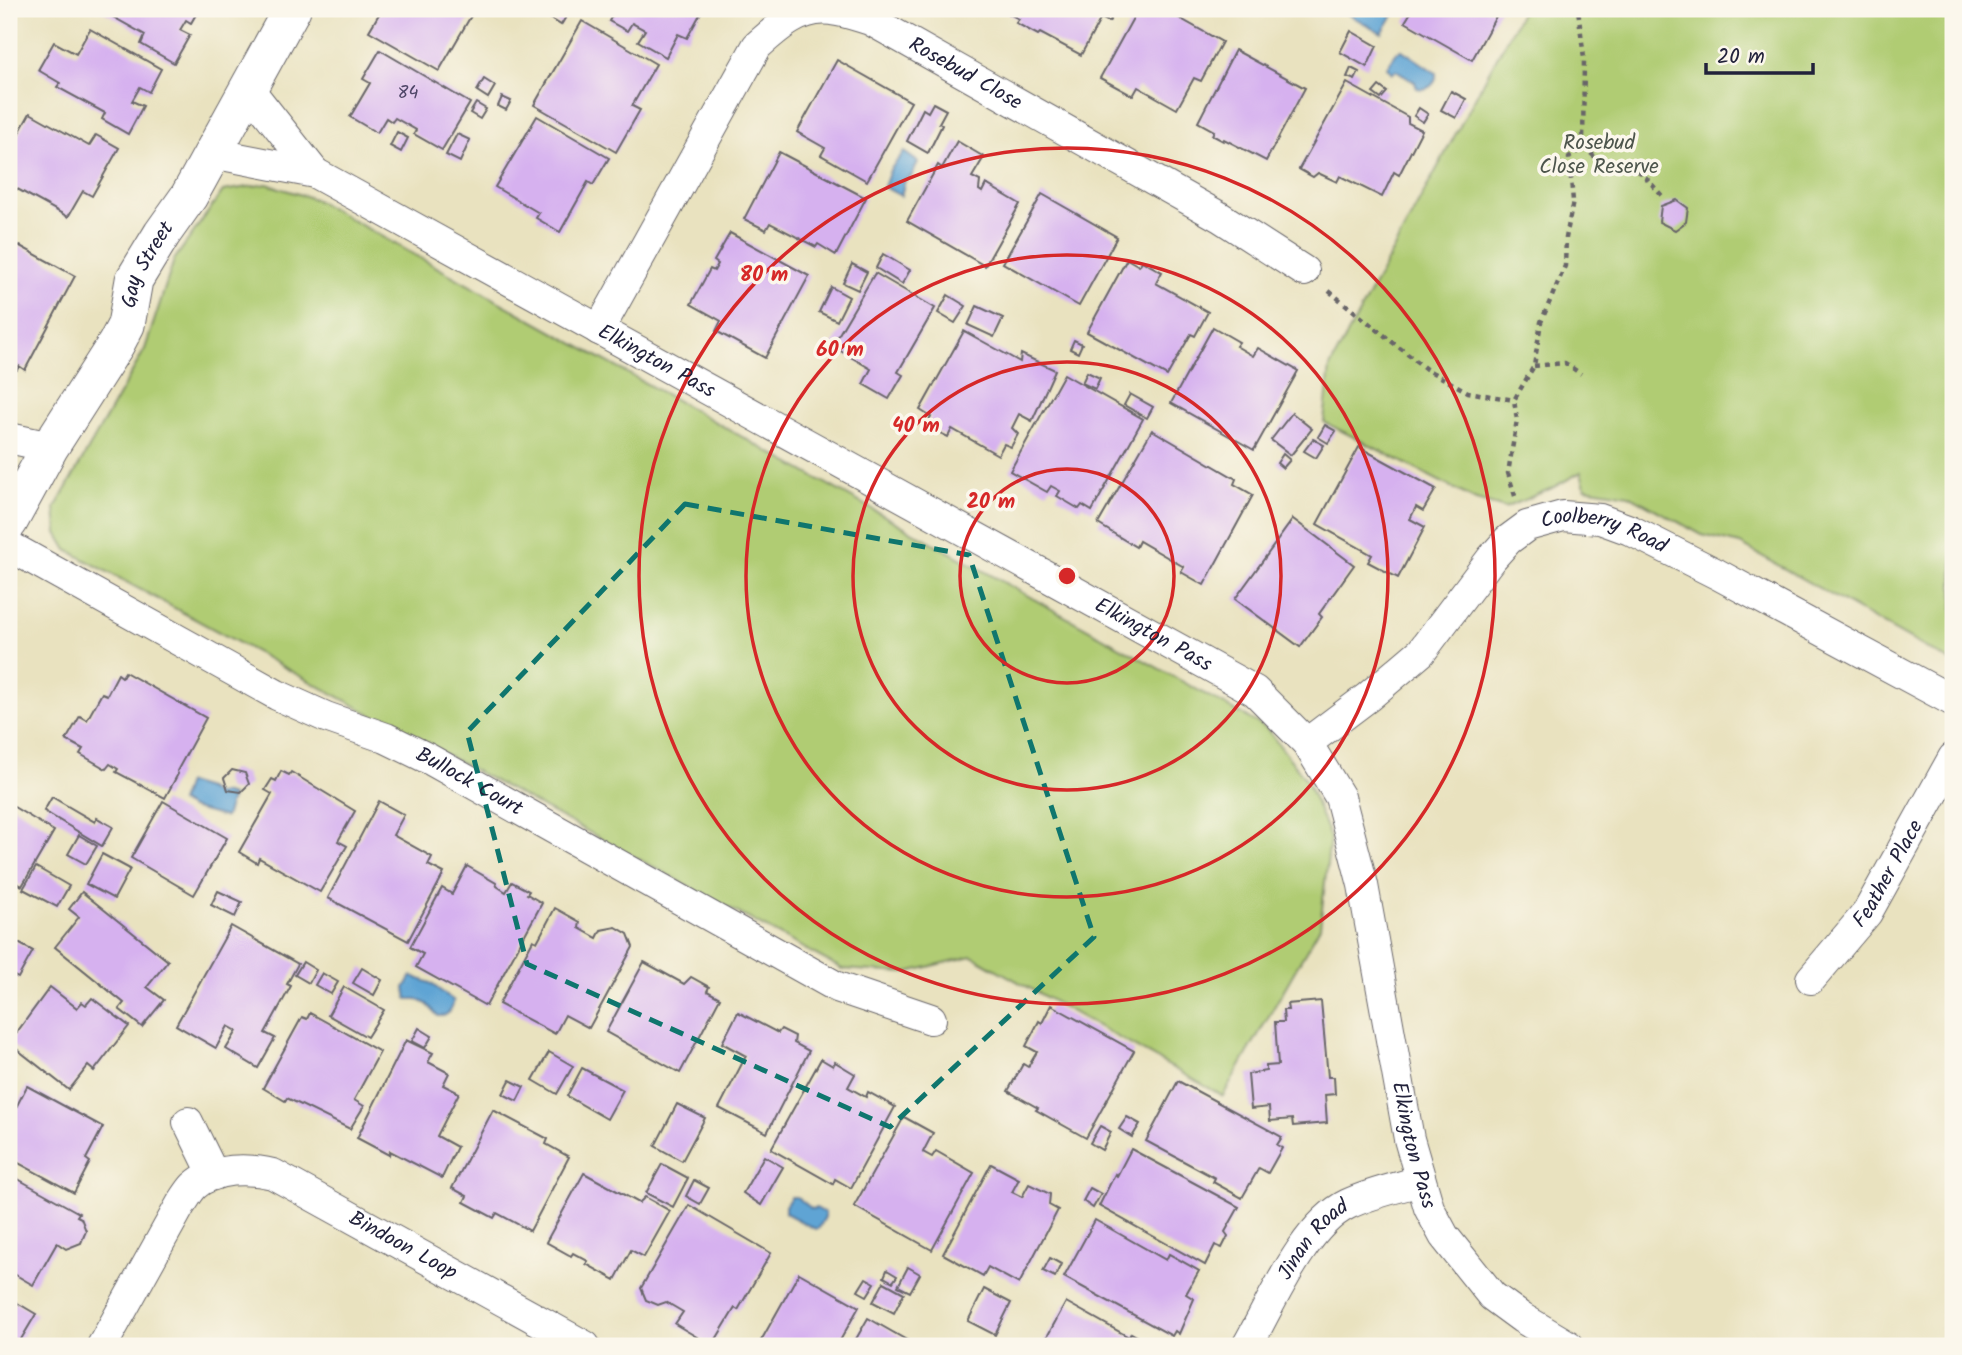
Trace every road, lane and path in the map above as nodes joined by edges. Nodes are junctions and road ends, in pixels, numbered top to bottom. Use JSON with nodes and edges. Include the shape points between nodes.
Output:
{"nodes":[{"id":1,"x":292,"y":9,"type":"edge"},
{"id":2,"x":1577,"y":9,"type":"edge"},
{"id":3,"x":248,"y":88,"type":"junction"},
{"id":4,"x":1583,"y":146,"type":"junction"},
{"id":5,"x":212,"y":153,"type":"junction"},
{"id":6,"x":315,"y":173,"type":"junction"},
{"id":7,"x":1664,"y":198,"type":"dead end"},
{"id":8,"x":1304,"y":271,"type":"joint"},
{"id":9,"x":599,"y":330,"type":"junction"},
{"id":10,"x":1534,"y":366,"type":"junction"},
{"id":11,"x":1581,"y":374,"type":"dead end"},
{"id":12,"x":1514,"y":400,"type":"junction"},
{"id":13,"x":9,"y":438,"type":"edge"},
{"id":14,"x":50,"y":447,"type":"junction"},
{"id":15,"x":13,"y":501,"type":"edge"},
{"id":16,"x":1527,"y":526,"type":"junction"},
{"id":17,"x":9,"y":546,"type":"edge"},
{"id":18,"x":1953,"y":701,"type":"edge"},
{"id":19,"x":1307,"y":743,"type":"junction"},
{"id":20,"x":1953,"y":758,"type":"edge"},
{"id":21,"x":1811,"y":979,"type":"dead end"},
{"id":22,"x":931,"y":1018,"type":"dead end"},
{"id":23,"x":188,"y":1122,"type":"dead end"},
{"id":24,"x":214,"y":1175,"type":"junction"},
{"id":25,"x":1420,"y":1181,"type":"junction"},
{"id":26,"x":102,"y":1346,"type":"edge"},
{"id":27,"x":585,"y":1346,"type":"edge"},
{"id":28,"x":1247,"y":1346,"type":"edge"},
{"id":29,"x":1569,"y":1346,"type":"edge"}],
"edges":[{"from":1,"to":3,"type":"street","name":"Gay Street"},
{"from":2,"to":4,"type":"path","via":[[1584,58]]},
{"from":3,"to":5,"type":"street","name":"Gay Street"},
{"from":3,"to":6,"type":"street","name":"Elkington Pass"},
{"from":4,"to":7,"type":"path","via":[[1594,156],[1642,173]]},
{"from":4,"to":10,"type":"path","via":[[1569,158],[1573,201],[1565,267],[1541,322]]},
{"from":5,"to":6,"type":"street","name":"Elkington Pass"},
{"from":5,"to":14,"type":"street","name":"Gay Street","via":[[134,280],[126,326]]},
{"from":6,"to":9,"type":"street","name":"Elkington Pass"},
{"from":8,"to":9,"type":"street","name":"Rosebud Close","via":[[1220,217],[870,20],[815,10],[783,23],[757,46]]},
{"from":8,"to":12,"type":"path","via":[[1426,369],[1468,392]]},
{"from":9,"to":19,"type":"street","name":"Elkington Pass","via":[[1255,691]]},
{"from":10,"to":11,"type":"path","via":[[1565,363]]},
{"from":10,"to":12,"type":"path"},
{"from":12,"to":16,"type":"path","via":[[1517,421],[1508,473]]},
{"from":13,"to":14,"type":"street"},
{"from":14,"to":15,"type":"street","name":"Gay Street"},
{"from":16,"to":18,"type":"street","name":"Coolberry Road","via":[[1563,516],[1600,519],[1630,530]]},
{"from":16,"to":19,"type":"street","name":"Coolberry Road","via":[[1491,559],[1421,652]]},
{"from":17,"to":22,"type":"street","name":"Bullock Court","via":[[277,695],[429,759],[837,987]]},
{"from":19,"to":25,"type":"street","name":"Elkington Pass","via":[[1340,797],[1360,872]]},
{"from":20,"to":21,"type":"street","name":"Feather Place","via":[[1867,914]]},
{"from":23,"to":24,"type":"street"},
{"from":24,"to":26,"type":"street","name":"Bindoon Loop","via":[[195,1185],[181,1204]]},
{"from":24,"to":27,"type":"street","name":"Bindoon Loop","via":[[235,1170],[274,1174]]},
{"from":25,"to":28,"type":"street","name":"Jinan Road","via":[[1346,1205],[1324,1221],[1303,1246]]},
{"from":25,"to":29,"type":"street","name":"Elkington Pass","via":[[1444,1236],[1492,1296]]}]}
